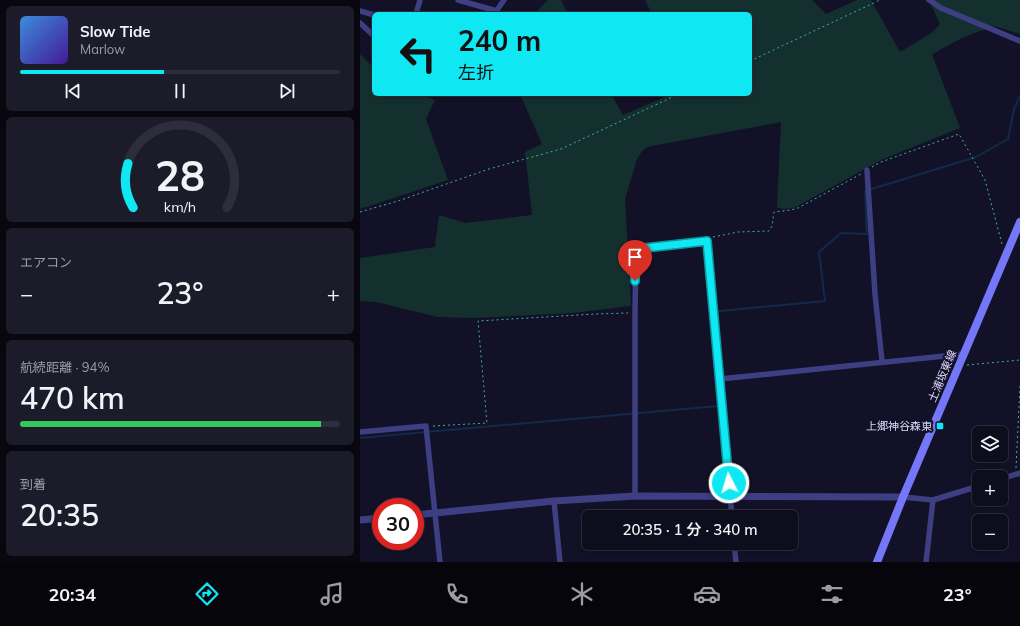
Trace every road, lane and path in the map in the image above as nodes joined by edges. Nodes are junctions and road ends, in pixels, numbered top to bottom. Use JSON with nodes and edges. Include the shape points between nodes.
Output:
{"nodes":[{"id":1,"x":420,"y":0,"type":"edge"},
{"id":2,"x":458,"y":0,"type":"edge"},
{"id":3,"x":504,"y":0,"type":"edge"},
{"id":4,"x":880,"y":0,"type":"edge"},
{"id":5,"x":929,"y":0,"type":"edge"},
{"id":6,"x":360,"y":12,"type":"edge"},
{"id":7,"x":417,"y":12,"type":"edge"},
{"id":8,"x":496,"y":12,"type":"edge"},
{"id":9,"x":372,"y":15,"type":"edge"},
{"id":10,"x":360,"y":23,"type":"edge"},
{"id":11,"x":372,"y":34,"type":"edge"},
{"id":12,"x":1020,"y":41,"type":"edge"},
{"id":13,"x":752,"y":60,"type":"edge"},
{"id":14,"x":675,"y":96,"type":"edge"},
{"id":15,"x":867,"y":170,"type":"junction"},
{"id":16,"x":360,"y":212,"type":"edge"},
{"id":17,"x":1020,"y":222,"type":"edge"},
{"id":18,"x":707,"y":241,"type":"junction"},
{"id":19,"x":1005,"y":258,"type":"junction"},
{"id":20,"x":634,"y":313,"type":"junction"},
{"id":21,"x":964,"y":354,"type":"junction"},
{"id":22,"x":1020,"y":360,"type":"edge"},
{"id":23,"x":882,"y":362,"type":"junction"},
{"id":24,"x":959,"y":366,"type":"junction"},
{"id":25,"x":720,"y":379,"type":"junction"},
{"id":26,"x":1020,"y":386,"type":"edge"},
{"id":27,"x":426,"y":426,"type":"junction"},
{"id":28,"x":360,"y":432,"type":"edge"},
{"id":29,"x":1018,"y":474,"type":"edge"},
{"id":30,"x":1008,"y":477,"type":"edge"},
{"id":31,"x":972,"y":488,"type":"edge"},
{"id":32,"x":635,"y":496,"type":"junction"},
{"id":33,"x":730,"y":496,"type":"junction"},
{"id":34,"x":903,"y":497,"type":"junction"},
{"id":35,"x":933,"y":500,"type":"junction"},
{"id":36,"x":554,"y":501,"type":"junction"},
{"id":37,"x":731,"y":510,"type":"edge"},
{"id":38,"x":435,"y":513,"type":"junction"},
{"id":39,"x":424,"y":514,"type":"edge"},
{"id":40,"x":372,"y":519,"type":"edge"},
{"id":41,"x":360,"y":520,"type":"edge"},
{"id":42,"x":735,"y":550,"type":"edge"},
{"id":43,"x":440,"y":562,"type":"edge"},
{"id":44,"x":560,"y":562,"type":"edge"},
{"id":45,"x":736,"y":562,"type":"edge"},
{"id":46,"x":877,"y":562,"type":"edge"},
{"id":47,"x":926,"y":562,"type":"edge"}],
"edges":[{"from":1,"to":7,"type":"street"},
{"from":2,"to":8,"type":"street"},
{"from":3,"to":8,"type":"street"},
{"from":4,"to":13,"type":"path"},
{"from":5,"to":12,"type":"street"},
{"from":6,"to":9,"type":"street"},
{"from":10,"to":11,"type":"street"},
{"from":14,"to":16,"type":"path","via":[[561,149],[489,169]]},
{"from":15,"to":18,"type":"path","via":[[798,208],[774,212],[772,226],[768,230],[738,232],[713,237]]},
{"from":15,"to":19,"type":"path","via":[[881,162],[959,134],[985,180]]},
{"from":15,"to":23,"type":"street"},
{"from":17,"to":19,"type":"main road","name":"土浦坂東線"},
{"from":18,"to":20,"type":"street","via":[[636,249]]},
{"from":18,"to":25,"type":"street"},
{"from":19,"to":21,"type":"main road","name":"土浦坂東線"},
{"from":20,"to":27,"type":"path","via":[[478,321],[487,423]]},
{"from":20,"to":32,"type":"street"},
{"from":21,"to":23,"type":"street"},
{"from":21,"to":24,"type":"main road","name":"土浦坂東線"},
{"from":22,"to":24,"type":"path"},
{"from":23,"to":25,"type":"street"},
{"from":24,"to":34,"type":"main road","name":"土浦坂東線"},
{"from":25,"to":33,"type":"street"},
{"from":26,"to":29,"type":"path"},
{"from":27,"to":28,"type":"street"},
{"from":27,"to":38,"type":"street"},
{"from":29,"to":30,"type":"street"},
{"from":31,"to":35,"type":"street"},
{"from":32,"to":33,"type":"street"},
{"from":32,"to":36,"type":"street"},
{"from":33,"to":34,"type":"street"},
{"from":33,"to":37,"type":"street"},
{"from":34,"to":35,"type":"street"},
{"from":34,"to":46,"type":"main road","name":"土浦坂東線"},
{"from":35,"to":47,"type":"street"},
{"from":36,"to":38,"type":"street"},
{"from":36,"to":44,"type":"street"},
{"from":38,"to":39,"type":"street"},
{"from":38,"to":43,"type":"street"},
{"from":40,"to":41,"type":"street"},
{"from":42,"to":45,"type":"street"}]}
